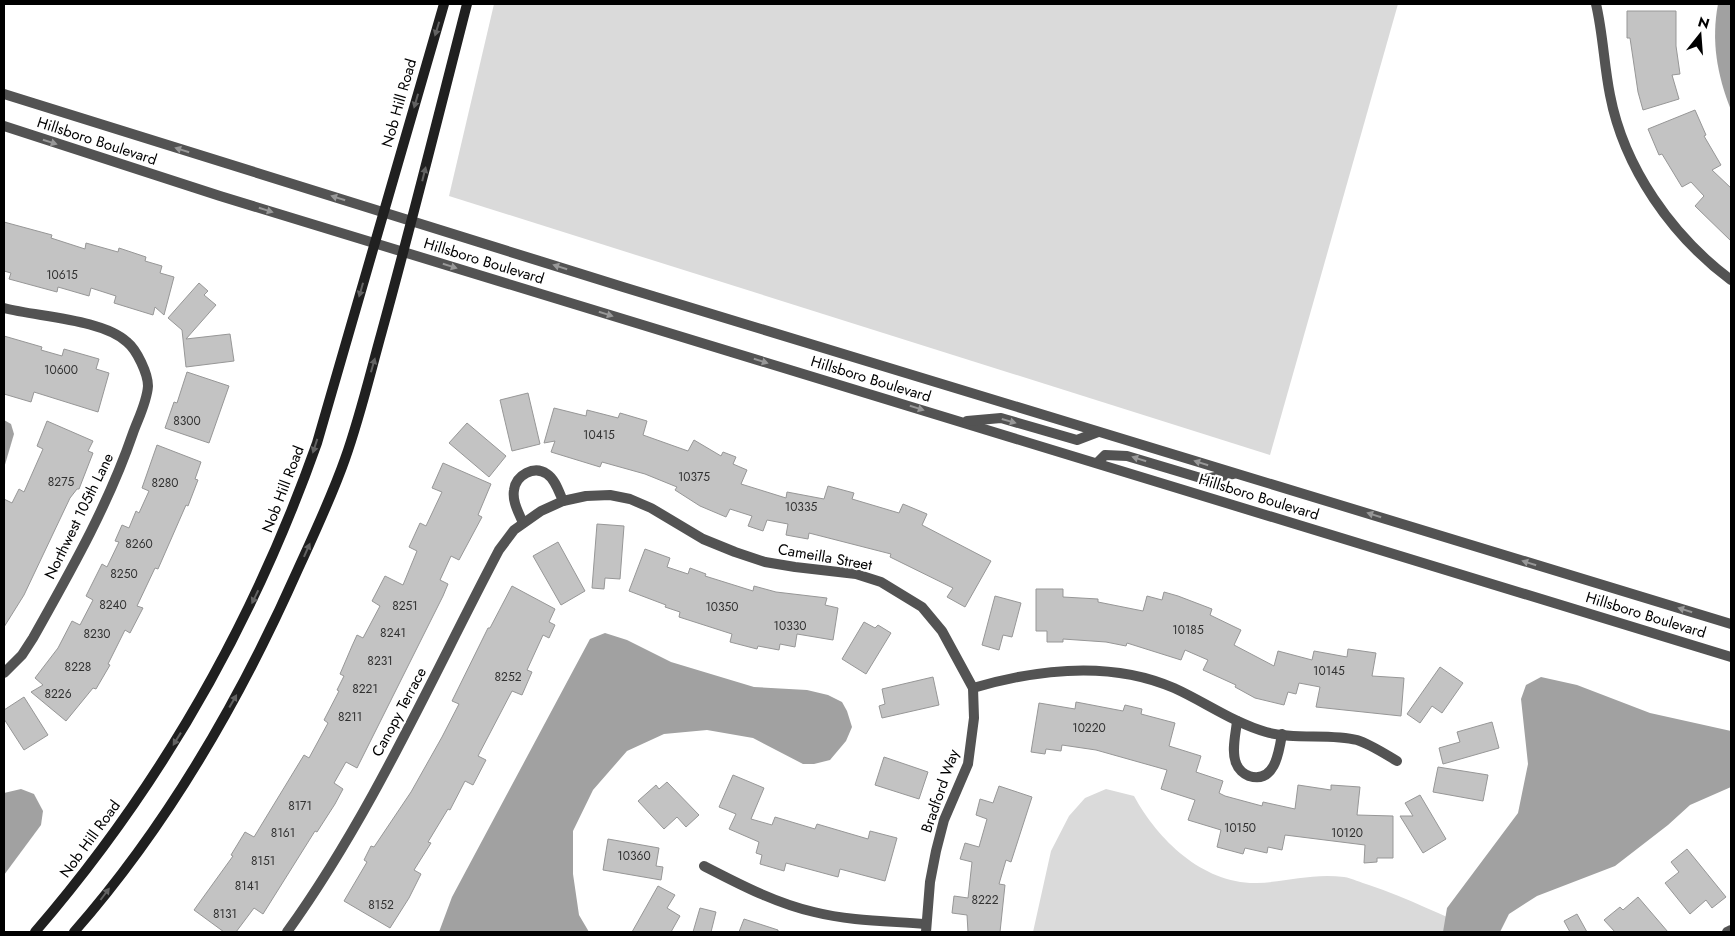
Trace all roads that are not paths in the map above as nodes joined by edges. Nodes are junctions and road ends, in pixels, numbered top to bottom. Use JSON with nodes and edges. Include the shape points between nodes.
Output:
{"nodes":[{"id":1,"x":444,"y":4,"type":"edge"},
{"id":2,"x":467,"y":4,"type":"edge"},
{"id":3,"x":1596,"y":4,"type":"edge"},
{"id":4,"x":4,"y":94,"type":"edge"},
{"id":5,"x":4,"y":126,"type":"edge"},
{"id":6,"x":384,"y":212,"type":"junction"},
{"id":7,"x":412,"y":221,"type":"junction"},
{"id":8,"x":375,"y":243,"type":"junction"},
{"id":9,"x":404,"y":252,"type":"junction"},
{"id":10,"x":1731,"y":280,"type":"edge"},
{"id":11,"x":4,"y":308,"type":"edge"},
{"id":12,"x":961,"y":421,"type":"junction"},
{"id":13,"x":1098,"y":432,"type":"junction"},
{"id":14,"x":1097,"y":464,"type":"junction"},
{"id":15,"x":1236,"y":474,"type":"junction"},
{"id":16,"x":563,"y":501,"type":"junction"},
{"id":17,"x":541,"y":510,"type":"joint"},
{"id":18,"x":523,"y":523,"type":"junction"},
{"id":19,"x":1731,"y":624,"type":"edge"},
{"id":20,"x":1731,"y":657,"type":"edge"},
{"id":21,"x":4,"y":673,"type":"edge"},
{"id":22,"x":974,"y":688,"type":"junction"},
{"id":23,"x":1238,"y":720,"type":"junction"},
{"id":24,"x":1282,"y":734,"type":"junction"},
{"id":25,"x":1397,"y":761,"type":"dead end"},
{"id":26,"x":704,"y":866,"type":"dead end"},
{"id":27,"x":925,"y":928,"type":"edge"},
{"id":28,"x":1731,"y":930,"type":"edge"},
{"id":29,"x":35,"y":932,"type":"edge"},
{"id":30,"x":74,"y":932,"type":"edge"},
{"id":31,"x":286,"y":932,"type":"edge"},
{"id":32,"x":1727,"y":932,"type":"edge"}],
"edges":[{"from":1,"to":6,"type":"main road","name":"Nob Hill Road","one_way":true},
{"from":7,"to":2,"type":"main road","one_way":true},
{"from":3,"to":10,"type":"street","via":[[1610,96],[1623,139],[1640,177],[1686,240]]},
{"from":6,"to":4,"type":"street","name":"Hillsboro Boulevard","one_way":true},
{"from":5,"to":8,"type":"street","name":"Hillsboro Boulevard","one_way":true},
{"from":6,"to":7,"type":"street","name":"Hillsboro Boulevard"},
{"from":6,"to":8,"type":"main road","name":"Nob Hill Road"},
{"from":7,"to":9,"type":"main road"},
{"from":13,"to":7,"type":"street","name":"Hillsboro Boulevard","one_way":true},
{"from":8,"to":9,"type":"street","name":"Hillsboro Boulevard"},
{"from":8,"to":29,"type":"main road","name":"Nob Hill Road","one_way":true,"via":[[317,443],[297,500],[258,591],[220,666],[152,778],[98,854]]},
{"from":9,"to":12,"type":"street","name":"Hillsboro Boulevard","one_way":true},
{"from":30,"to":9,"type":"main road","one_way":true,"via":[[135,854],[204,752],[245,680],[287,595],[346,459]]},
{"from":11,"to":21,"type":"street","name":"Northwest 105th Lane","via":[[96,325],[128,342],[148,384],[126,453],[105,503],[33,638]]},
{"from":12,"to":13,"type":"street","one_way":true,"via":[[1001,418],[1077,440]]},
{"from":12,"to":14,"type":"street","name":"Hillsboro Boulevard"},
{"from":15,"to":13,"type":"street","name":"Hillsboro Boulevard","one_way":true},
{"from":15,"to":14,"type":"street","one_way":true,"via":[[1204,479],[1127,456],[1105,455]]},
{"from":14,"to":20,"type":"street","name":"Hillsboro Boulevard"},
{"from":19,"to":15,"type":"street","name":"Hillsboro Boulevard","one_way":true},
{"from":16,"to":17,"type":"street","name":"Cameilla Street"},
{"from":16,"to":18,"type":"street","via":[[555,483],[546,473],[530,471],[516,483],[514,490],[515,505]]},
{"from":16,"to":22,"type":"street","name":"Cameilla Street","via":[[610,495],[630,499],[703,539],[765,562],[856,574],[882,582],[922,607],[942,631]]},
{"from":17,"to":18,"type":"street","name":"Canopy Terrace"},
{"from":18,"to":31,"type":"street","name":"Canopy Terrace","via":[[499,550],[360,819],[316,891]]},
{"from":22,"to":23,"type":"street","via":[[1044,672],[1107,672],[1172,687]]},
{"from":22,"to":27,"type":"street","name":"Bradford Way","via":[[973,734],[968,764],[944,820],[936,851]]},
{"from":23,"to":24,"type":"street","via":[[1262,731]]},
{"from":23,"to":24,"type":"street","via":[[1234,752],[1236,764],[1244,774],[1255,778],[1266,775],[1273,768]]},
{"from":24,"to":25,"type":"street","via":[[1356,740]]},
{"from":26,"to":27,"type":"street","via":[[748,888],[813,912]]},
{"from":28,"to":32,"type":"street"}]}
